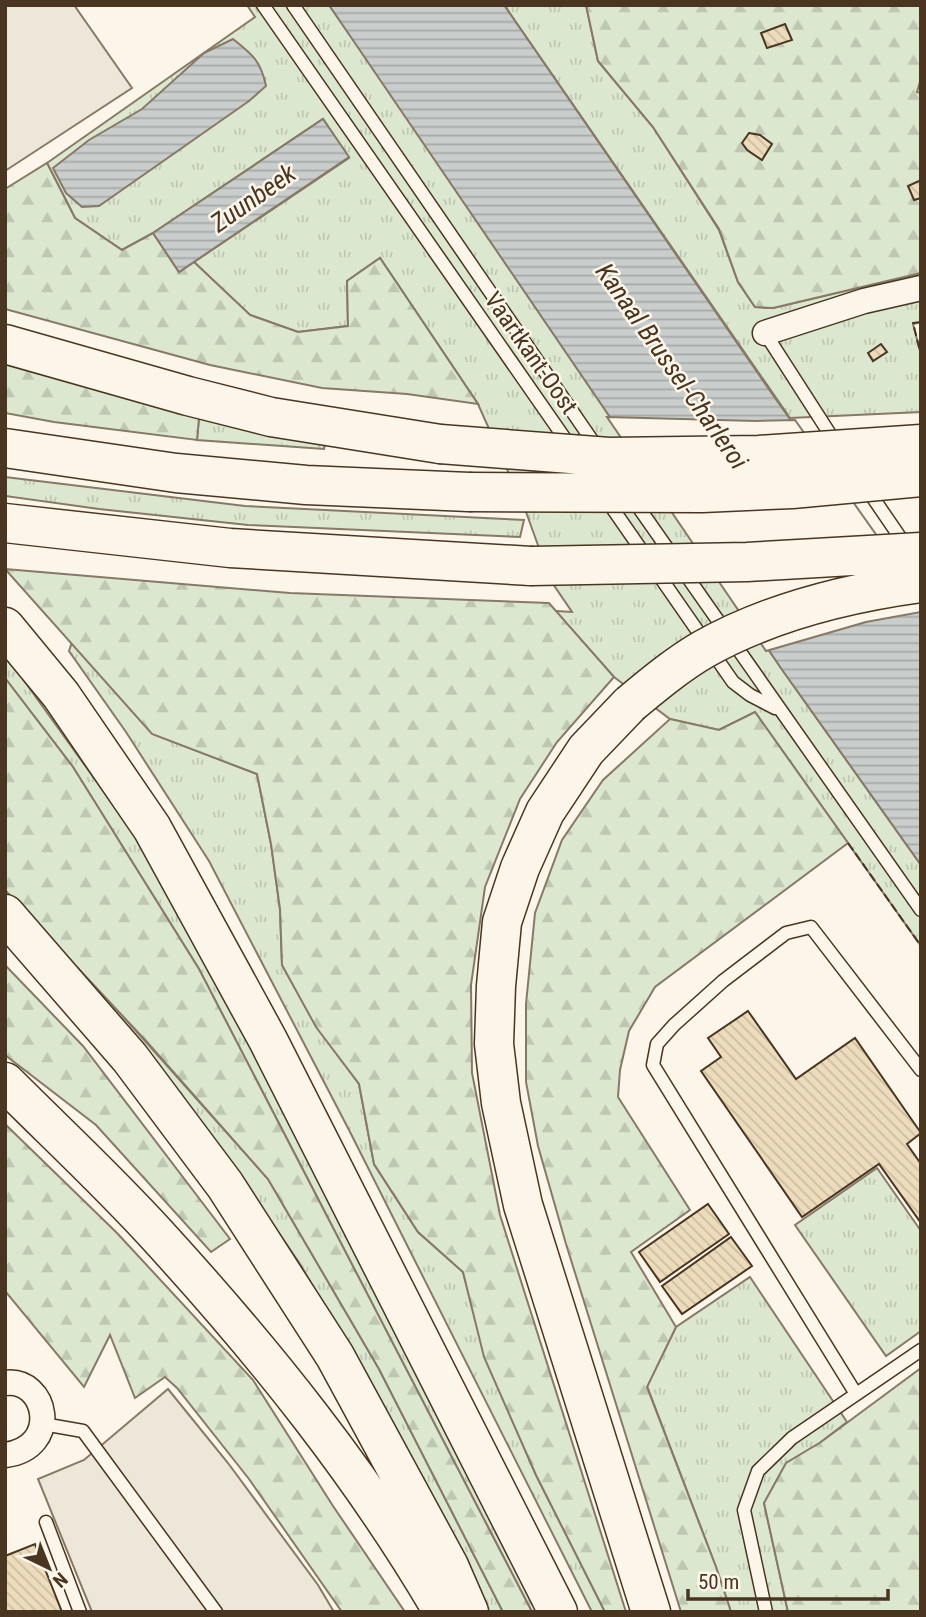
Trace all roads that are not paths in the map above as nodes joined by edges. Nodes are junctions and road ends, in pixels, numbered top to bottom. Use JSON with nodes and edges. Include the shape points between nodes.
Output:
{"nodes":[{"id":1,"x":263,"y":5,"type":"edge"},
{"id":2,"x":293,"y":5,"type":"edge"},
{"id":3,"x":921,"y":288,"type":"edge"},
{"id":4,"x":765,"y":333,"type":"joint"},
{"id":5,"x":5,"y":344,"type":"edge"},
{"id":6,"x":921,"y":444,"type":"edge"},
{"id":7,"x":5,"y":448,"type":"edge"},
{"id":8,"x":583,"y":466,"type":"dead end"},
{"id":9,"x":613,"y":471,"type":"dead end"},
{"id":10,"x":591,"y":477,"type":"dead end"},
{"id":11,"x":921,"y":477,"type":"edge"},
{"id":12,"x":621,"y":482,"type":"dead end"},
{"id":13,"x":5,"y":523,"type":"edge"},
{"id":14,"x":921,"y":552,"type":"edge"},
{"id":15,"x":921,"y":566,"type":"edge"},
{"id":16,"x":921,"y":583,"type":"edge"},
{"id":17,"x":5,"y":627,"type":"edge"},
{"id":18,"x":779,"y":709,"type":"junction"},
{"id":19,"x":921,"y":910,"type":"edge"},
{"id":20,"x":5,"y":914,"type":"edge"},
{"id":21,"x":921,"y":1070,"type":"edge"},
{"id":22,"x":5,"y":1082,"type":"edge"},
{"id":23,"x":921,"y":1350,"type":"edge"},
{"id":24,"x":5,"y":1382,"type":"edge"},
{"id":25,"x":856,"y":1394,"type":"junction"},
{"id":26,"x":43,"y":1424,"type":"junction"},
{"id":27,"x":5,"y":1455,"type":"edge"},
{"id":28,"x":46,"y":1522,"type":"dead end"},
{"id":29,"x":80,"y":1612,"type":"edge"},
{"id":30,"x":216,"y":1612,"type":"edge"},
{"id":31,"x":443,"y":1612,"type":"edge"},
{"id":32,"x":469,"y":1612,"type":"edge"},
{"id":33,"x":558,"y":1612,"type":"edge"},
{"id":34,"x":651,"y":1612,"type":"edge"},
{"id":35,"x":766,"y":1612,"type":"edge"}],
"edges":[{"from":1,"to":8,"type":"lane","name":"Vaartkant-Oost"},
{"from":2,"to":9,"type":"lane","name":"Vaartkant-Oost"},
{"from":3,"to":4,"type":"street"},
{"from":4,"to":15,"type":"lane"},
{"from":5,"to":6,"type":"highway","bridge":true,"via":[[271,417],[440,444],[609,457],[759,455]]},
{"from":7,"to":11,"type":"highway","bridge":true,"via":[[189,474],[469,492],[702,493]]},
{"from":10,"to":18,"type":"lane","via":[[733,682]]},
{"from":12,"to":18,"type":"lane"},
{"from":13,"to":14,"type":"highway","bridge":true,"via":[[230,548],[531,566],[747,562]]},
{"from":16,"to":34,"type":"highway","bridge":true,"via":[[801,608],[741,631],[704,649],[630,704],[586,750],[545,812],[502,922],[494,1045],[523,1205]]},
{"from":17,"to":33,"type":"highway","via":[[61,695],[159,840],[268,1040]]},
{"from":18,"to":19,"type":"lane"},
{"from":20,"to":32,"type":"highway","via":[[130,1058],[225,1185],[335,1356],[449,1566]]},
{"from":21,"to":25,"type":"lane","via":[[811,927],[786,933],[674,1024],[657,1044],[653,1065]]},
{"from":22,"to":31,"type":"highway","via":[[158,1235],[280,1377],[394,1532]]},
{"from":23,"to":25,"type":"lane"},
{"from":24,"to":26,"type":"street","via":[[29,1389],[41,1405]]},
{"from":25,"to":35,"type":"lane","via":[[792,1438],[758,1471],[744,1510]]},
{"from":26,"to":27,"type":"street","via":[[36,1442],[20,1454]]},
{"from":26,"to":30,"type":"lane","via":[[83,1431]]},
{"from":28,"to":29,"type":"lane"}]}
